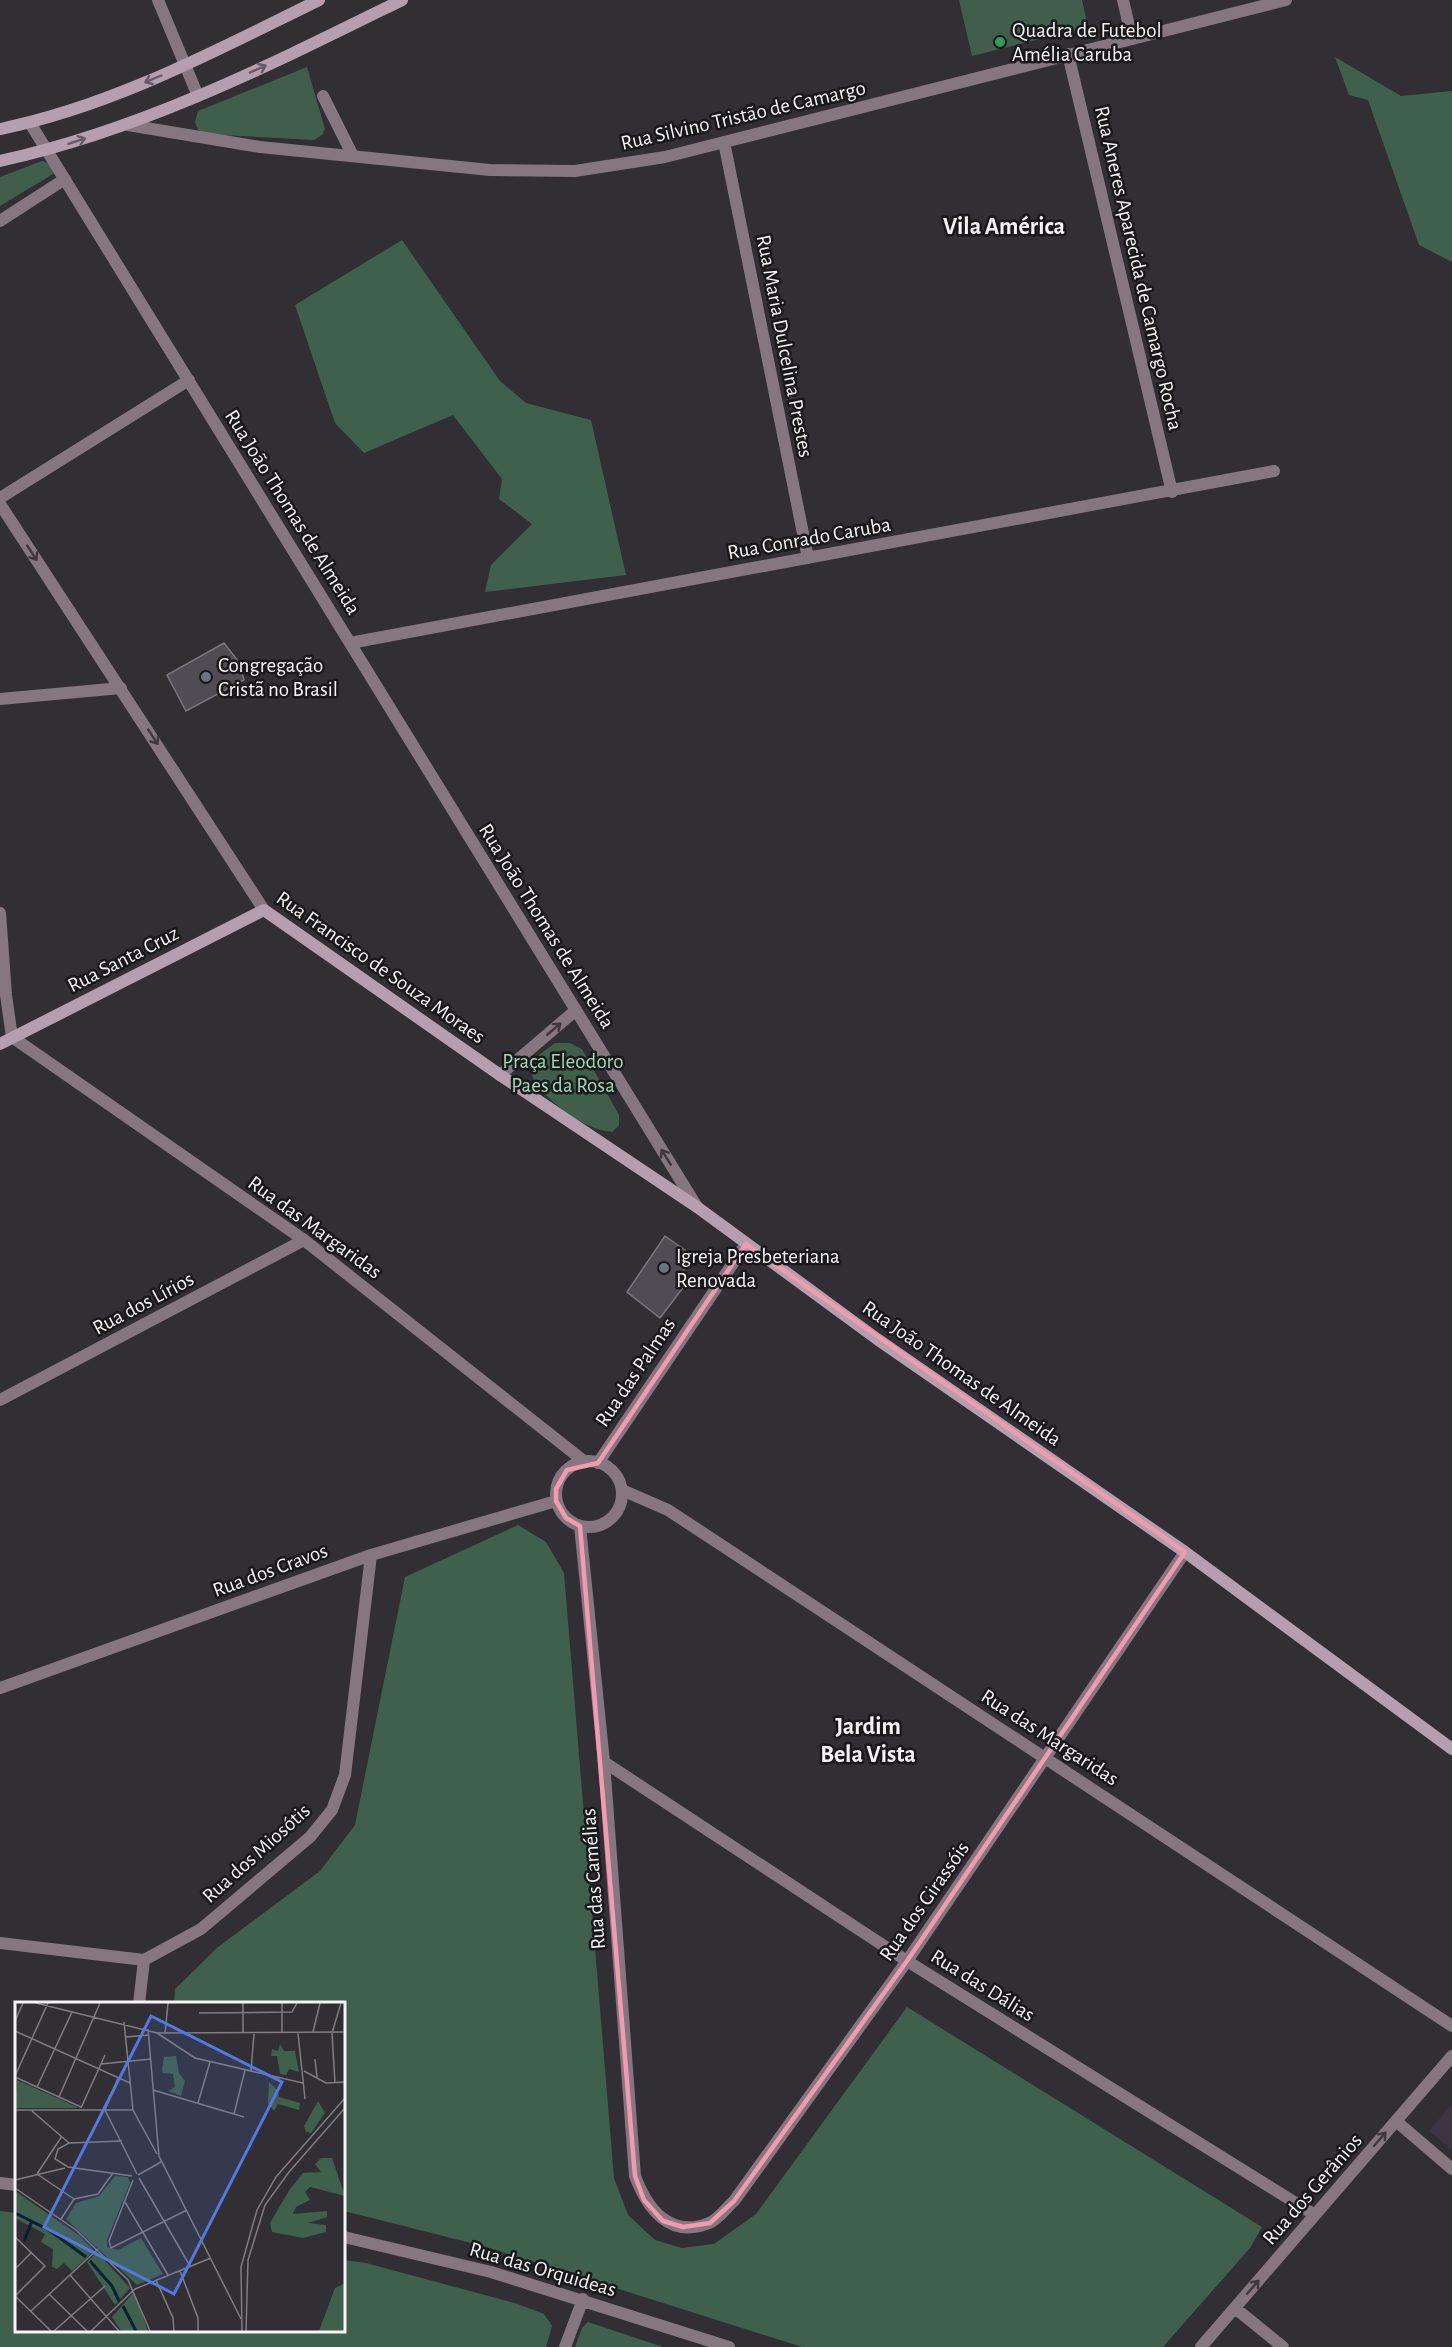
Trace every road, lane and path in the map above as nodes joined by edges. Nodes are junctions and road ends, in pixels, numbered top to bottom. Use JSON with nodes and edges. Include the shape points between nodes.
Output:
{"nodes":[{"id":1,"x":158,"y":0,"type":"edge"},
{"id":2,"x":320,"y":0,"type":"edge"},
{"id":3,"x":402,"y":0,"type":"edge"},
{"id":4,"x":1123,"y":0,"type":"edge"},
{"id":5,"x":1286,"y":0,"type":"edge"},
{"id":6,"x":1132,"y":39,"type":"junction"},
{"id":7,"x":1068,"y":54,"type":"junction"},
{"id":8,"x":185,"y":65,"type":"junction"},
{"id":9,"x":198,"y":96,"type":"junction"},
{"id":10,"x":323,"y":96,"type":"dead end"},
{"id":11,"x":30,"y":123,"type":"junction"},
{"id":12,"x":128,"y":125,"type":"junction"},
{"id":13,"x":0,"y":129,"type":"edge"},
{"id":14,"x":724,"y":142,"type":"junction"},
{"id":15,"x":47,"y":151,"type":"junction"},
{"id":16,"x":353,"y":156,"type":"junction"},
{"id":17,"x":0,"y":161,"type":"edge"},
{"id":18,"x":65,"y":179,"type":"junction"},
{"id":19,"x":0,"y":221,"type":"edge"},
{"id":20,"x":189,"y":380,"type":"junction"},
{"id":21,"x":1274,"y":471,"type":"dead end"},
{"id":22,"x":1172,"y":492,"type":"junction"},
{"id":23,"x":0,"y":498,"type":"edge"},
{"id":24,"x":0,"y":504,"type":"edge"},
{"id":25,"x":808,"y":558,"type":"junction"},
{"id":26,"x":350,"y":643,"type":"junction"},
{"id":27,"x":121,"y":688,"type":"junction"},
{"id":28,"x":0,"y":699,"type":"edge"},
{"id":29,"x":264,"y":910,"type":"junction"},
{"id":30,"x":0,"y":913,"type":"edge"},
{"id":31,"x":576,"y":1010,"type":"junction"},
{"id":32,"x":12,"y":1037,"type":"junction"},
{"id":33,"x":0,"y":1044,"type":"edge"},
{"id":34,"x":500,"y":1075,"type":"junction"},
{"id":35,"x":697,"y":1207,"type":"junction"},
{"id":36,"x":304,"y":1240,"type":"junction"},
{"id":37,"x":746,"y":1244,"type":"junction"},
{"id":38,"x":0,"y":1400,"type":"edge"},
{"id":39,"x":585,"y":1462,"type":"junction"},
{"id":40,"x":598,"y":1463,"type":"junction"},
{"id":41,"x":622,"y":1490,"type":"junction"},
{"id":42,"x":556,"y":1501,"type":"junction"},
{"id":43,"x":580,"y":1526,"type":"junction"},
{"id":44,"x":1185,"y":1552,"type":"junction"},
{"id":45,"x":371,"y":1555,"type":"junction"},
{"id":46,"x":0,"y":1688,"type":"edge"},
{"id":47,"x":1452,"y":1749,"type":"edge"},
{"id":48,"x":1046,"y":1758,"type":"junction"},
{"id":49,"x":604,"y":1762,"type":"junction"},
{"id":50,"x":0,"y":1944,"type":"edge"},
{"id":51,"x":144,"y":1960,"type":"junction"},
{"id":52,"x":907,"y":1961,"type":"junction"},
{"id":53,"x":139,"y":2002,"type":"edge"},
{"id":54,"x":1452,"y":2026,"type":"edge"},
{"id":55,"x":1452,"y":2056,"type":"edge"},
{"id":56,"x":1396,"y":2121,"type":"junction"},
{"id":57,"x":1452,"y":2169,"type":"edge"},
{"id":58,"x":0,"y":2183,"type":"edge"},
{"id":59,"x":15,"y":2185,"type":"edge"},
{"id":60,"x":1314,"y":2215,"type":"junction"},
{"id":61,"x":663,"y":2220,"type":"joint"},
{"id":62,"x":345,"y":2237,"type":"edge"},
{"id":63,"x":583,"y":2299,"type":"junction"},
{"id":64,"x":1235,"y":2308,"type":"junction"},
{"id":65,"x":565,"y":2347,"type":"edge"},
{"id":66,"x":729,"y":2347,"type":"edge"},
{"id":67,"x":1201,"y":2347,"type":"edge"},
{"id":68,"x":1283,"y":2347,"type":"edge"}],
"edges":[{"from":1,"to":8,"type":"street"},
{"from":2,"to":8,"type":"street"},
{"from":9,"to":3,"type":"street","one_way":true},
{"from":4,"to":6,"type":"street"},
{"from":5,"to":6,"type":"street","name":"Rua Silvino Tristão de Camargo"},
{"from":6,"to":7,"type":"street","name":"Rua Silvino Tristão de Camargo"},
{"from":7,"to":14,"type":"street","name":"Rua Silvino Tristão de Camargo"},
{"from":7,"to":22,"type":"street","name":"Rua Aneres Aparecida de Camargo Rocha"},
{"from":8,"to":9,"type":"street"},
{"from":8,"to":11,"type":"street","one_way":true},
{"from":9,"to":12,"type":"street"},
{"from":10,"to":16,"type":"street"},
{"from":11,"to":13,"type":"street"},
{"from":11,"to":15,"type":"street","name":"Rua João Thomas de Almeida"},
{"from":15,"to":12,"type":"street","one_way":true},
{"from":12,"to":16,"type":"street","name":"Rua Silvino Tristão de Camargo","via":[[260,147]]},
{"from":14,"to":16,"type":"street","name":"Rua Silvino Tristão de Camargo","via":[[665,157],[575,171],[490,170]]},
{"from":14,"to":25,"type":"street","name":"Rua Maria Dulcelina Prestes"},
{"from":15,"to":17,"type":"street"},
{"from":15,"to":18,"type":"street","name":"Rua João Thomas de Almeida"},
{"from":18,"to":19,"type":"street"},
{"from":18,"to":20,"type":"street","name":"Rua João Thomas de Almeida"},
{"from":20,"to":23,"type":"street"},
{"from":20,"to":26,"type":"street","name":"Rua João Thomas de Almeida"},
{"from":21,"to":22,"type":"street","name":"Rua Conrado Caruba"},
{"from":22,"to":25,"type":"street","name":"Rua Conrado Caruba"},
{"from":24,"to":27,"type":"street","name":"Rua Francisco de Souza Moraes","one_way":true},
{"from":25,"to":26,"type":"street","name":"Rua Conrado Caruba"},
{"from":26,"to":31,"type":"street","name":"Rua João Thomas de Almeida"},
{"from":27,"to":28,"type":"street"},
{"from":27,"to":29,"type":"street","name":"Rua Francisco de Souza Moraes","one_way":true},
{"from":29,"to":32,"type":"street","name":"Rua Santa Cruz"},
{"from":29,"to":34,"type":"street","name":"Rua Francisco de Souza Moraes"},
{"from":30,"to":32,"type":"street"},
{"from":34,"to":31,"type":"street","one_way":true},
{"from":35,"to":31,"type":"street","name":"Rua João Thomas de Almeida","one_way":true},
{"from":32,"to":33,"type":"street","name":"Rua Santa Cruz"},
{"from":32,"to":36,"type":"street","name":"Rua das Margaridas"},
{"from":34,"to":35,"type":"street","name":"Rua Francisco de Souza Moraes"},
{"from":35,"to":37,"type":"street","name":"Rua João Thomas de Almeida"},
{"from":36,"to":38,"type":"street","name":"Rua dos Lírios"},
{"from":36,"to":39,"type":"street","name":"Rua das Margaridas"},
{"from":37,"to":40,"type":"street","name":"Rua das Palmas"},
{"from":37,"to":44,"type":"street","name":"Rua João Thomas de Almeida"},
{"from":39,"to":40,"type":"street"},
{"from":39,"to":42,"type":"street","via":[[560,1478]]},
{"from":40,"to":41,"type":"street","via":[[614,1473]]},
{"from":41,"to":43,"type":"street","via":[[617,1511],[610,1519],[591,1527]]},
{"from":41,"to":48,"type":"street","name":"Rua das Margaridas","via":[[668,1510]]},
{"from":42,"to":43,"type":"street","via":[[566,1518]]},
{"from":42,"to":45,"type":"street","name":"Rua dos Cravos"},
{"from":43,"to":49,"type":"street","name":"Rua das Camélias"},
{"from":44,"to":47,"type":"street","name":"Rua João Thomas de Almeida"},
{"from":44,"to":48,"type":"street","name":"Rua dos Girassóis"},
{"from":45,"to":46,"type":"street","name":"Rua dos Cravos"},
{"from":45,"to":51,"type":"street","name":"Rua dos Miosótis","via":[[345,1775],[332,1810],[310,1837],[201,1929]]},
{"from":48,"to":52,"type":"street","name":"Rua dos Girassóis"},
{"from":48,"to":54,"type":"street","name":"Rua das Margaridas"},
{"from":49,"to":52,"type":"street","name":"Rua das Dálias"},
{"from":49,"to":61,"type":"street","name":"Rua das Camélias","via":[[635,2176],[644,2200]]},
{"from":50,"to":51,"type":"street"},
{"from":51,"to":53,"type":"street"},
{"from":52,"to":60,"type":"street","name":"Rua das Dálias"},
{"from":52,"to":61,"type":"street","name":"Rua dos Girassóis","via":[[734,2201],[710,2223],[683,2227]]},
{"from":55,"to":56,"type":"street","name":"Rua dos Gerânios"},
{"from":56,"to":57,"type":"street"},
{"from":60,"to":56,"type":"street","name":"Rua dos Gerânios","one_way":true},
{"from":58,"to":59,"type":"street"},
{"from":64,"to":60,"type":"street","name":"Rua dos Gerânios","one_way":true},
{"from":62,"to":63,"type":"street","name":"Rua das Orquideas","via":[[491,2272]]},
{"from":63,"to":65,"type":"street"},
{"from":63,"to":66,"type":"street","name":"Rua das Orquideas"},
{"from":64,"to":67,"type":"street","name":"Rua dos Gerânios"},
{"from":64,"to":68,"type":"street"}]}
